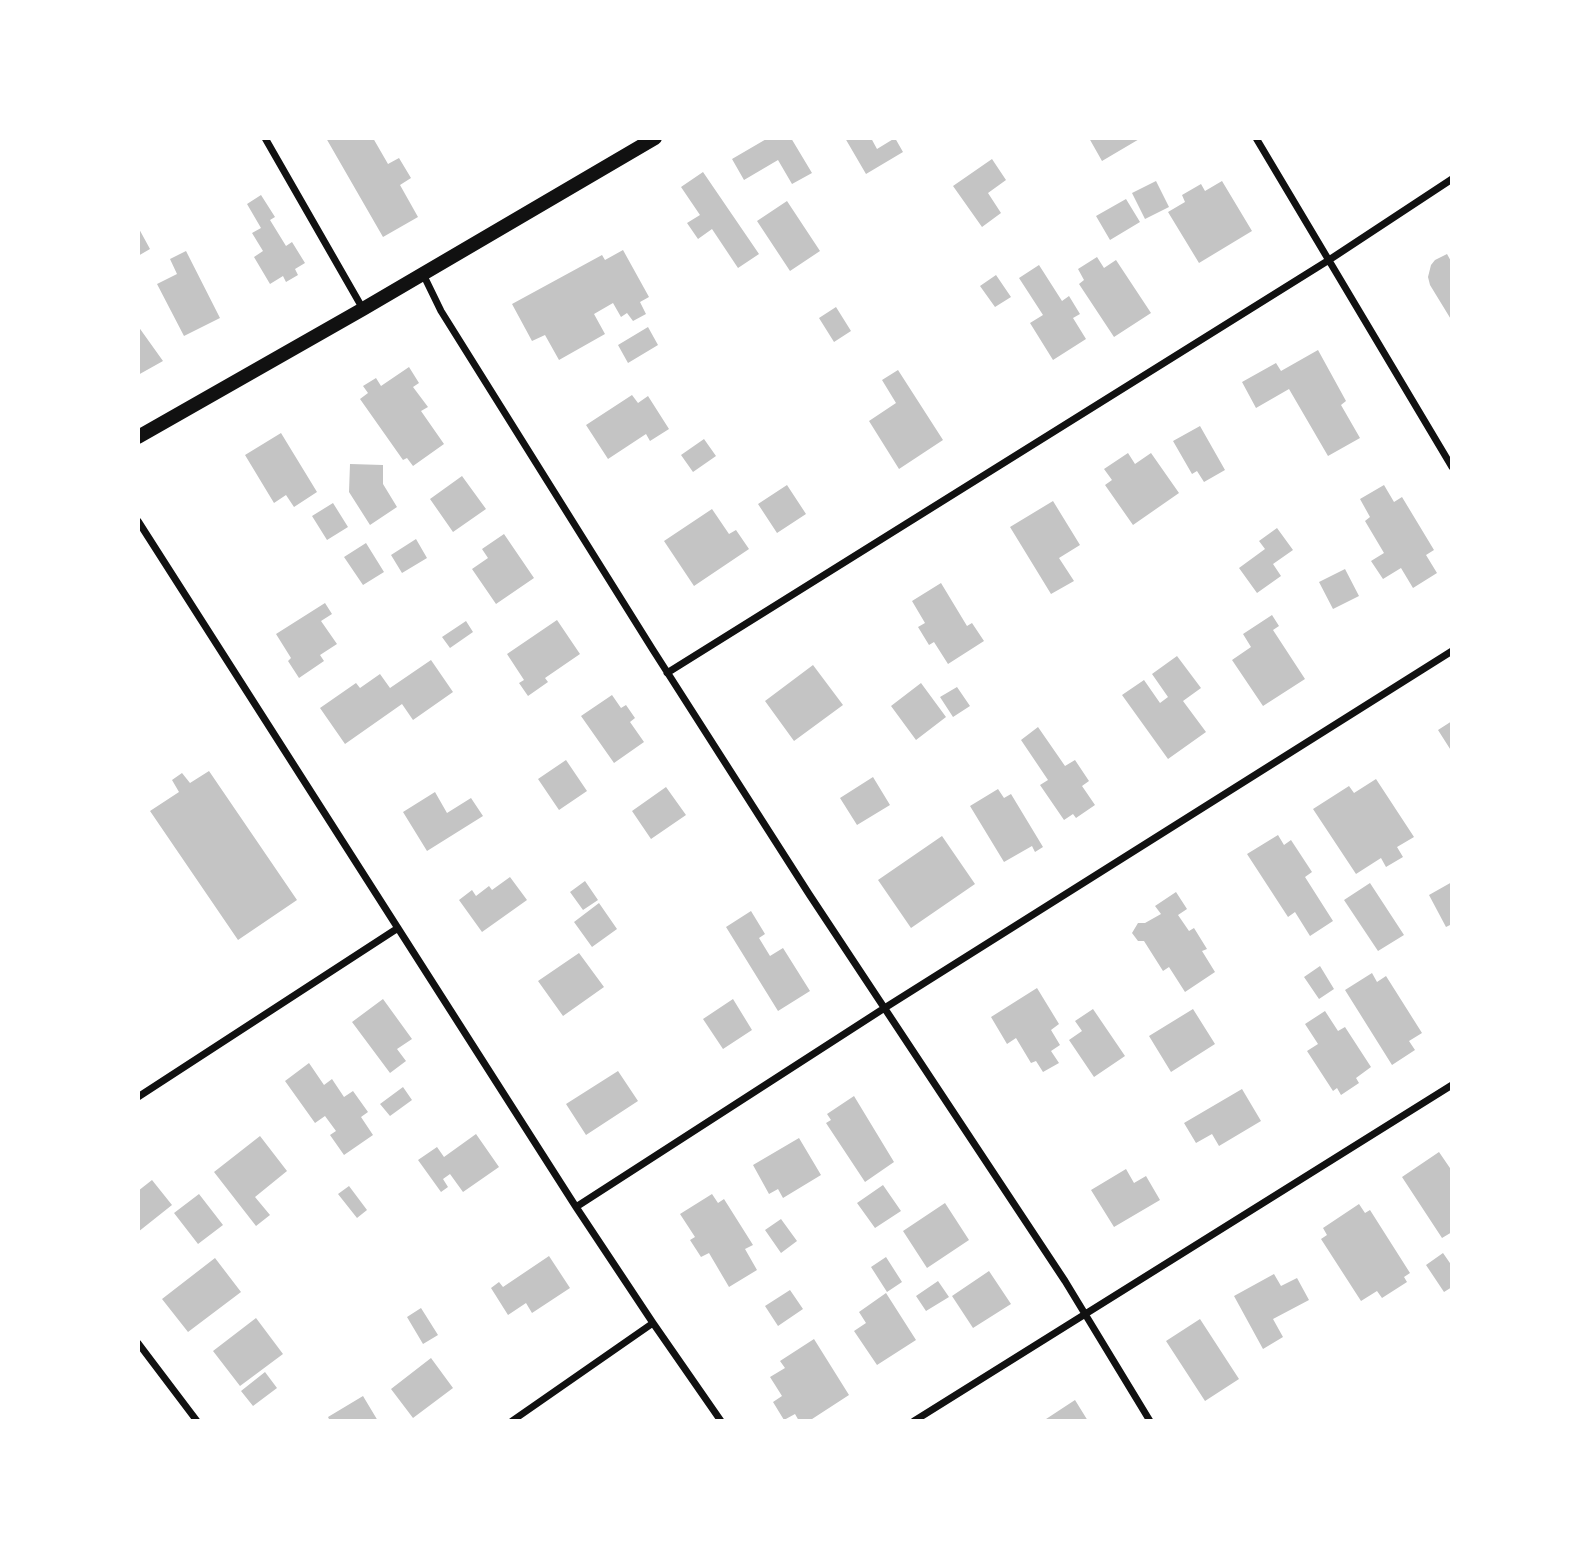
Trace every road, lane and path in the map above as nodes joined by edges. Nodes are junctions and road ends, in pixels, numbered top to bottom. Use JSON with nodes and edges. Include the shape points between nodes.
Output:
{"nodes":[{"id":1,"x":265,"y":138,"type":"edge"},
{"id":2,"x":655,"y":138,"type":"edge"},
{"id":3,"x":1256,"y":138,"type":"edge"},
{"id":4,"x":1452,"y":179,"type":"edge"},
{"id":5,"x":1329,"y":260,"type":"junction"},
{"id":6,"x":423,"y":274,"type":"junction"},
{"id":7,"x":363,"y":309,"type":"junction"},
{"id":8,"x":138,"y":437,"type":"edge"},
{"id":9,"x":1452,"y":467,"type":"edge"},
{"id":10,"x":138,"y":521,"type":"edge"},
{"id":11,"x":1452,"y":651,"type":"edge"},
{"id":12,"x":667,"y":673,"type":"junction"},
{"id":13,"x":398,"y":928,"type":"junction"},
{"id":14,"x":883,"y":1009,"type":"junction"},
{"id":15,"x":1452,"y":1085,"type":"edge"},
{"id":16,"x":138,"y":1097,"type":"edge"},
{"id":17,"x":576,"y":1207,"type":"junction"},
{"id":18,"x":1084,"y":1314,"type":"junction"},
{"id":19,"x":653,"y":1323,"type":"junction"},
{"id":20,"x":138,"y":1343,"type":"edge"},
{"id":21,"x":197,"y":1421,"type":"edge"},
{"id":22,"x":512,"y":1421,"type":"edge"},
{"id":23,"x":721,"y":1421,"type":"edge"},
{"id":24,"x":914,"y":1421,"type":"edge"},
{"id":25,"x":1150,"y":1421,"type":"edge"}],
"edges":[{"from":1,"to":7,"type":"street"},
{"from":2,"to":6,"type":"main road"},
{"from":3,"to":5,"type":"street"},
{"from":4,"to":5,"type":"street"},
{"from":5,"to":9,"type":"street"},
{"from":5,"to":12,"type":"street"},
{"from":6,"to":7,"type":"main road"},
{"from":6,"to":12,"type":"street","via":[[441,311]]},
{"from":7,"to":8,"type":"main road"},
{"from":10,"to":13,"type":"street"},
{"from":11,"to":14,"type":"street"},
{"from":12,"to":14,"type":"street"},
{"from":13,"to":16,"type":"street"},
{"from":13,"to":17,"type":"street"},
{"from":14,"to":17,"type":"street"},
{"from":14,"to":18,"type":"street"},
{"from":15,"to":18,"type":"street"},
{"from":17,"to":19,"type":"street"},
{"from":18,"to":24,"type":"street"},
{"from":18,"to":25,"type":"street"},
{"from":19,"to":22,"type":"street"},
{"from":19,"to":23,"type":"street"},
{"from":20,"to":21,"type":"street"}]}
